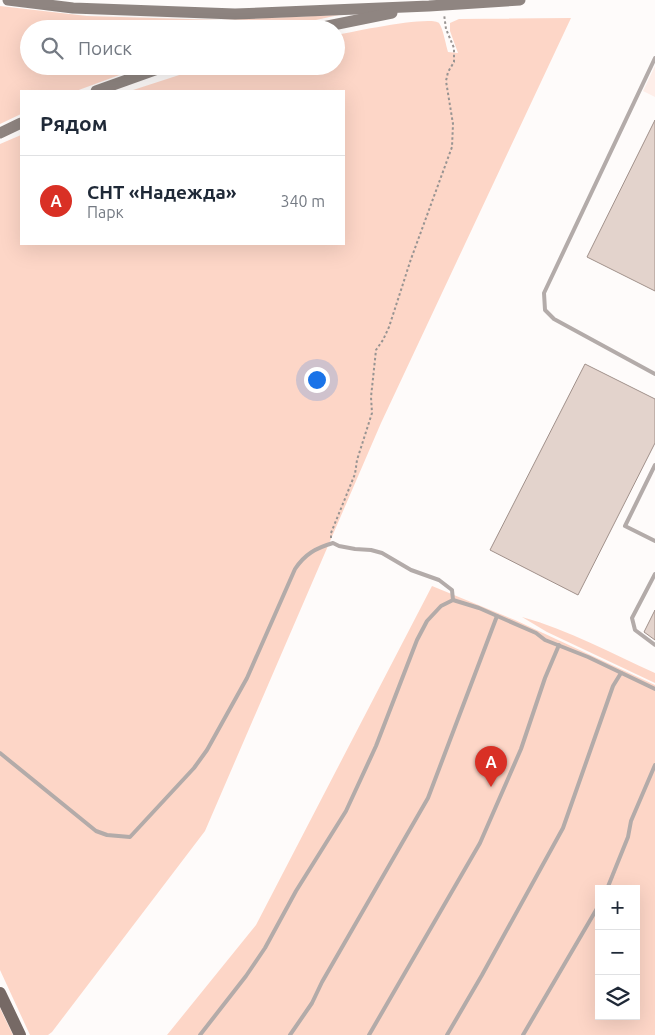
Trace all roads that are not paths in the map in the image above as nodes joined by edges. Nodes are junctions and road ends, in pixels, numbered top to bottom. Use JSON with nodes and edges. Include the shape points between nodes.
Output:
{"nodes":[{"id":1,"x":8,"y":0,"type":"edge"},
{"id":2,"x":520,"y":0,"type":"edge"},
{"id":3,"x":429,"y":6,"type":"junction"},
{"id":4,"x":345,"y":23,"type":"edge"},
{"id":5,"x":655,"y":58,"type":"edge"},
{"id":6,"x":141,"y":75,"type":"edge"},
{"id":7,"x":99,"y":90,"type":"edge"},
{"id":8,"x":20,"y":123,"type":"edge"},
{"id":9,"x":0,"y":133,"type":"edge"},
{"id":10,"x":655,"y":374,"type":"edge"},
{"id":11,"x":655,"y":465,"type":"edge"},
{"id":12,"x":655,"y":541,"type":"edge"},
{"id":13,"x":655,"y":574,"type":"edge"},
{"id":14,"x":453,"y":600,"type":"junction"},
{"id":15,"x":497,"y":616,"type":"junction"},
{"id":16,"x":559,"y":645,"type":"junction"},
{"id":17,"x":655,"y":645,"type":"edge"},
{"id":18,"x":621,"y":673,"type":"junction"},
{"id":19,"x":655,"y":689,"type":"edge"},
{"id":20,"x":0,"y":753,"type":"edge"},
{"id":21,"x":655,"y":765,"type":"edge"},
{"id":22,"x":609,"y":885,"type":"edge"},
{"id":23,"x":595,"y":912,"type":"edge"},
{"id":24,"x":0,"y":992,"type":"edge"},
{"id":25,"x":20,"y":1035,"type":"edge"},
{"id":26,"x":200,"y":1035,"type":"edge"},
{"id":27,"x":290,"y":1035,"type":"edge"},
{"id":28,"x":369,"y":1035,"type":"edge"},
{"id":29,"x":447,"y":1035,"type":"edge"},
{"id":30,"x":523,"y":1035,"type":"edge"}],
"edges":[{"from":1,"to":3,"type":"main road","via":[[73,8],[235,14]]},
{"from":2,"to":3,"type":"main road"},
{"from":3,"to":4,"type":"main road"},
{"from":5,"to":10,"type":"lane","via":[[544,293],[545,310],[554,319]]},
{"from":6,"to":7,"type":"main road"},
{"from":8,"to":9,"type":"main road"},
{"from":11,"to":12,"type":"lane","via":[[625,526]]},
{"from":13,"to":17,"type":"lane","via":[[632,618],[635,630]]},
{"from":14,"to":15,"type":"lane"},
{"from":14,"to":20,"type":"lane","via":[[452,590],[439,580],[411,570],[382,553],[332,543],[306,555],[295,570],[247,678],[207,750],[130,837],[96,831]]},
{"from":14,"to":26,"type":"lane","via":[[431,616],[417,640],[376,746],[346,811],[265,948]]},
{"from":15,"to":16,"type":"lane"},
{"from":15,"to":27,"type":"lane","via":[[428,798],[312,1003]]},
{"from":16,"to":18,"type":"lane"},
{"from":16,"to":28,"type":"lane","via":[[521,749],[480,843]]},
{"from":18,"to":19,"type":"lane"},
{"from":18,"to":29,"type":"lane","via":[[613,686],[563,828]]},
{"from":21,"to":22,"type":"lane"},
{"from":23,"to":30,"type":"lane"},
{"from":24,"to":25,"type":"main road"}]}
